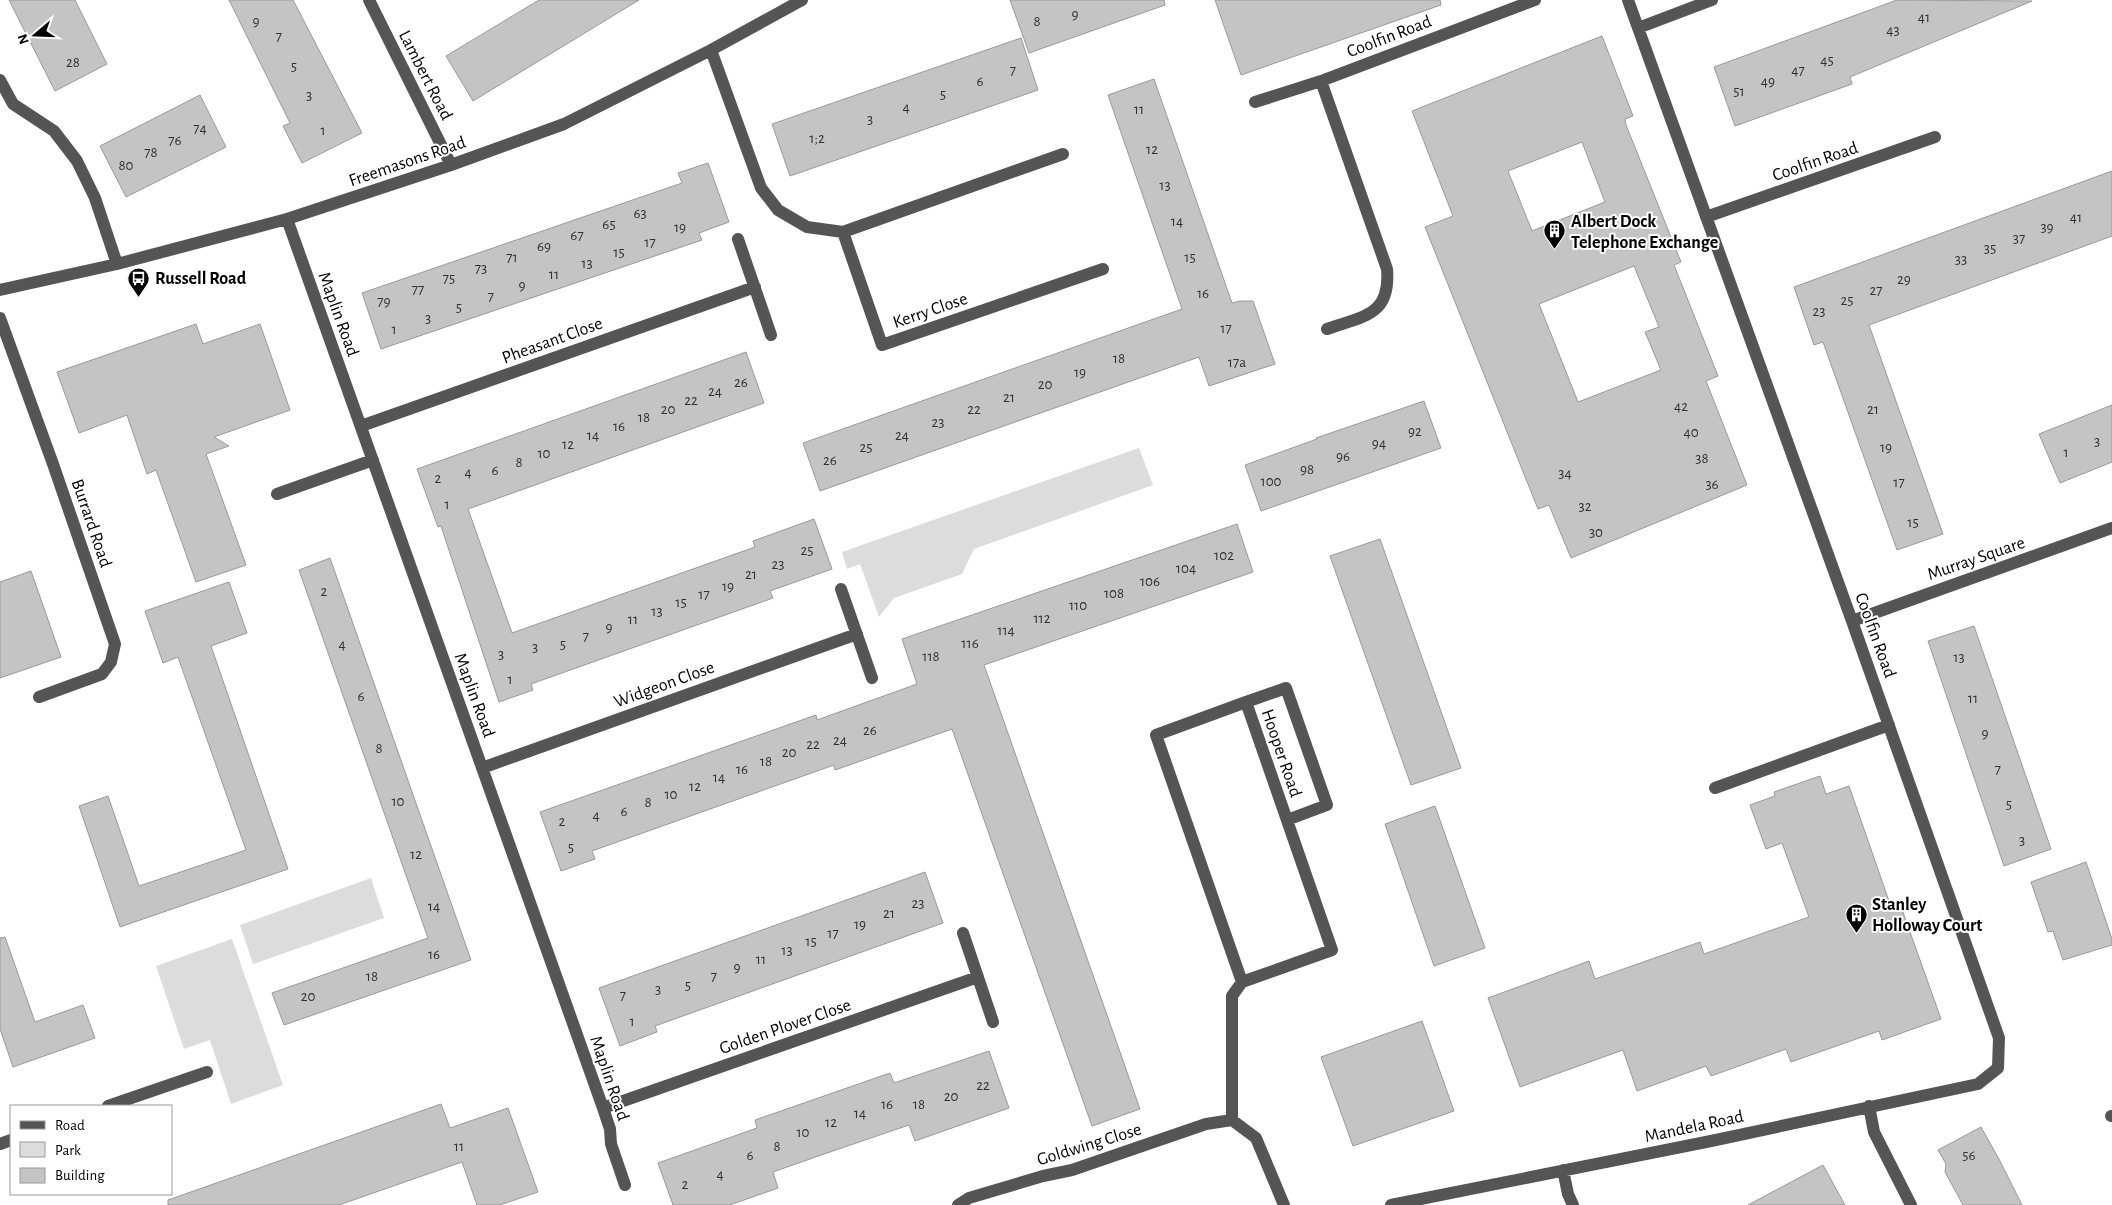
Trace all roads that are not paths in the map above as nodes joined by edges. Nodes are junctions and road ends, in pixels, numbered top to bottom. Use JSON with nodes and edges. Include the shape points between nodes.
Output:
{"nodes":[{"id":1,"x":369,"y":0,"type":"edge"},
{"id":2,"x":802,"y":0,"type":"edge"},
{"id":3,"x":1535,"y":0,"type":"edge"},
{"id":4,"x":1628,"y":0,"type":"edge"},
{"id":5,"x":1712,"y":0,"type":"edge"},
{"id":6,"x":1638,"y":28,"type":"junction"},
{"id":7,"x":711,"y":50,"type":"junction"},
{"id":8,"x":0,"y":80,"type":"edge"},
{"id":9,"x":1321,"y":81,"type":"junction"},
{"id":10,"x":1255,"y":102,"type":"dead end"},
{"id":11,"x":1936,"y":137,"type":"dead end"},
{"id":12,"x":1063,"y":154,"type":"dead end"},
{"id":13,"x":451,"y":165,"type":"junction"},
{"id":14,"x":1706,"y":218,"type":"junction"},
{"id":15,"x":287,"y":219,"type":"junction"},
{"id":16,"x":843,"y":232,"type":"junction"},
{"id":17,"x":738,"y":239,"type":"dead end"},
{"id":18,"x":117,"y":264,"type":"junction"},
{"id":19,"x":1103,"y":269,"type":"dead end"},
{"id":20,"x":755,"y":287,"type":"junction"},
{"id":21,"x":0,"y":290,"type":"edge"},
{"id":22,"x":0,"y":318,"type":"edge"},
{"id":23,"x":1327,"y":329,"type":"dead end"},
{"id":24,"x":771,"y":335,"type":"dead end"},
{"id":25,"x":361,"y":426,"type":"junction"},
{"id":26,"x":373,"y":460,"type":"junction"},
{"id":27,"x":277,"y":494,"type":"dead end"},
{"id":28,"x":2112,"y":528,"type":"edge"},
{"id":29,"x":842,"y":590,"type":"dead end"},
{"id":30,"x":1852,"y":621,"type":"junction"},
{"id":31,"x":857,"y":634,"type":"junction"},
{"id":32,"x":872,"y":678,"type":"dead end"},
{"id":33,"x":38,"y":697,"type":"dead end"},
{"id":34,"x":1246,"y":702,"type":"junction"},
{"id":35,"x":1889,"y":725,"type":"junction"},
{"id":36,"x":482,"y":768,"type":"junction"},
{"id":37,"x":1715,"y":788,"type":"dead end"},
{"id":38,"x":1287,"y":820,"type":"junction"},
{"id":39,"x":963,"y":933,"type":"dead end"},
{"id":40,"x":978,"y":978,"type":"junction"},
{"id":41,"x":1242,"y":982,"type":"junction"},
{"id":42,"x":993,"y":1022,"type":"dead end"},
{"id":43,"x":1998,"y":1068,"type":"joint"},
{"id":44,"x":207,"y":1072,"type":"dead end"},
{"id":45,"x":134,"y":1102,"type":"edge"},
{"id":46,"x":114,"y":1105,"type":"edge"},
{"id":47,"x":1869,"y":1106,"type":"junction"},
{"id":48,"x":603,"y":1108,"type":"junction"},
{"id":49,"x":1232,"y":1120,"type":"junction"},
{"id":50,"x":1563,"y":1170,"type":"junction"},
{"id":51,"x":625,"y":1185,"type":"dead end"},
{"id":52,"x":958,"y":1205,"type":"edge"},
{"id":53,"x":1284,"y":1205,"type":"edge"},
{"id":54,"x":1391,"y":1205,"type":"edge"},
{"id":55,"x":1573,"y":1205,"type":"edge"},
{"id":56,"x":1911,"y":1205,"type":"edge"}],
"edges":[{"from":1,"to":13,"type":"street","name":"Lambert Road"},
{"from":2,"to":7,"type":"street","name":"Freemasons Road"},
{"from":3,"to":9,"type":"street","name":"Coolfin Road"},
{"from":4,"to":6,"type":"street","name":"Coolfin Road"},
{"from":5,"to":6,"type":"street"},
{"from":6,"to":14,"type":"street","name":"Coolfin Road"},
{"from":7,"to":13,"type":"street","name":"Freemasons Road","via":[[564,124]]},
{"from":7,"to":16,"type":"street","via":[[761,188],[778,210],[807,227]]},
{"from":8,"to":18,"type":"street","via":[[13,104],[54,131],[77,161],[95,198]]},
{"from":9,"to":10,"type":"street","name":"Coolfin Road"},
{"from":9,"to":23,"type":"street","via":[[1387,269],[1388,283],[1375,312]]},
{"from":11,"to":14,"type":"street","name":"Coolfin Road"},
{"from":12,"to":16,"type":"street"},
{"from":13,"to":15,"type":"street","name":"Freemasons Road"},
{"from":14,"to":30,"type":"street","name":"Coolfin Road"},
{"from":15,"to":18,"type":"street","name":"Freemasons Road"},
{"from":15,"to":25,"type":"street","name":"Maplin Road"},
{"from":16,"to":19,"type":"street","name":"Kerry Close","via":[[882,345]]},
{"from":17,"to":20,"type":"street"},
{"from":18,"to":21,"type":"street","name":"Freemasons Road"},
{"from":20,"to":24,"type":"street"},
{"from":20,"to":25,"type":"street","name":"Pheasant Close"},
{"from":22,"to":33,"type":"street","name":"Burrard Road","via":[[115,644],[111,662],[102,674]]},
{"from":25,"to":26,"type":"street","name":"Maplin Road"},
{"from":26,"to":27,"type":"street"},
{"from":26,"to":36,"type":"street","name":"Maplin Road"},
{"from":28,"to":30,"type":"street","name":"Murray Square"},
{"from":29,"to":31,"type":"street"},
{"from":30,"to":35,"type":"street","name":"Coolfin Road"},
{"from":31,"to":32,"type":"street"},
{"from":31,"to":36,"type":"street","name":"Widgeon Close"},
{"from":34,"to":38,"type":"street","name":"Hooper Road"},
{"from":34,"to":38,"type":"street","via":[[1286,688],[1328,805]]},
{"from":34,"to":41,"type":"street","name":"Hooper Road","via":[[1156,734]]},
{"from":35,"to":37,"type":"street"},
{"from":35,"to":43,"type":"street","name":"Coolfin Road","via":[[1999,1038]]},
{"from":36,"to":48,"type":"street","name":"Maplin Road"},
{"from":38,"to":41,"type":"street","name":"Hooper Road","via":[[1332,950]]},
{"from":39,"to":40,"type":"street"},
{"from":40,"to":42,"type":"street"},
{"from":40,"to":48,"type":"street","name":"Golden Plover Close"},
{"from":41,"to":49,"type":"street","via":[[1232,996]]},
{"from":43,"to":47,"type":"street","name":"Mandela Road","via":[[1978,1084]]},
{"from":44,"to":45,"type":"street"},
{"from":45,"to":46,"type":"street"},
{"from":47,"to":50,"type":"street","name":"Mandela Road"},
{"from":47,"to":56,"type":"street","via":[[1874,1132]]},
{"from":48,"to":51,"type":"street","name":"Maplin Road"},
{"from":49,"to":52,"type":"street","name":"Goldwing Close","via":[[1206,1124],[1072,1170],[969,1198]]},
{"from":49,"to":53,"type":"street","via":[[1256,1138]]},
{"from":50,"to":54,"type":"street","name":"Mandela Road"},
{"from":50,"to":55,"type":"street"}]}
